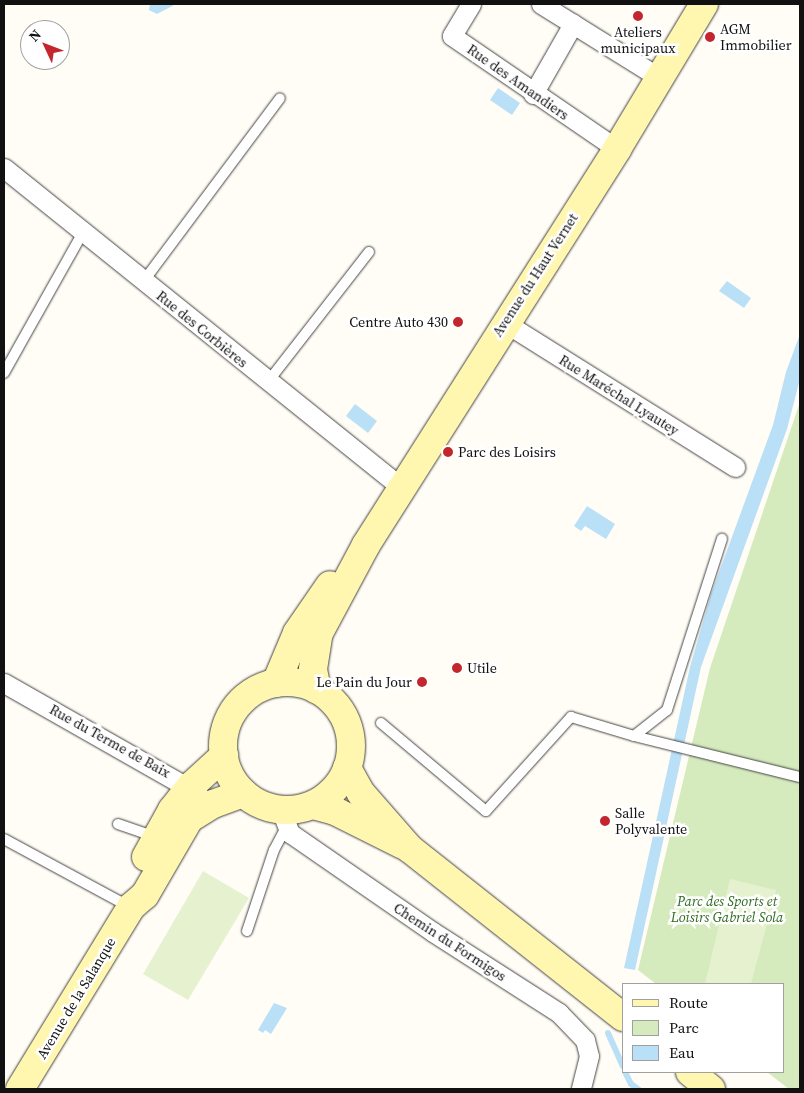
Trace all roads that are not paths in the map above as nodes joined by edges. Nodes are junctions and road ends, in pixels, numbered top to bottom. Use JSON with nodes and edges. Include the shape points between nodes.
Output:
{"nodes":[{"id":1,"x":471,"y":4,"type":"edge"},
{"id":2,"x":541,"y":4,"type":"edge"},
{"id":3,"x":704,"y":4,"type":"edge"},
{"id":4,"x":573,"y":24,"type":"junction"},
{"id":5,"x":660,"y":78,"type":"junction"},
{"id":6,"x":534,"y":94,"type":"junction"},
{"id":7,"x":280,"y":98,"type":"dead end"},
{"id":8,"x":617,"y":149,"type":"junction"},
{"id":9,"x":4,"y":168,"type":"edge"},
{"id":10,"x":83,"y":232,"type":"junction"},
{"id":11,"x":369,"y":252,"type":"dead end"},
{"id":12,"x":143,"y":282,"type":"junction"},
{"id":13,"x":504,"y":322,"type":"junction"},
{"id":14,"x":4,"y":373,"type":"edge"},
{"id":15,"x":267,"y":383,"type":"junction"},
{"id":16,"x":735,"y":467,"type":"dead end"},
{"id":17,"x":402,"y":488,"type":"junction"},
{"id":18,"x":722,"y":538,"type":"dead end"},
{"id":19,"x":366,"y":545,"type":"junction"},
{"id":20,"x":4,"y":682,"type":"edge"},
{"id":21,"x":276,"y":683,"type":"junction"},
{"id":22,"x":317,"y":690,"type":"junction"},
{"id":23,"x":381,"y":723,"type":"dead end"},
{"id":24,"x":634,"y":736,"type":"junction"},
{"id":25,"x":224,"y":756,"type":"junction"},
{"id":26,"x":347,"y":768,"type":"junction"},
{"id":27,"x":800,"y":777,"type":"edge"},
{"id":28,"x":191,"y":786,"type":"junction"},
{"id":29,"x":243,"y":793,"type":"junction"},
{"id":30,"x":213,"y":804,"type":"junction"},
{"id":31,"x":313,"y":805,"type":"junction"},
{"id":32,"x":284,"y":818,"type":"junction"},
{"id":33,"x":118,"y":824,"type":"dead end"},
{"id":34,"x":4,"y":839,"type":"edge"},
{"id":35,"x":166,"y":839,"type":"junction"},
{"id":36,"x":410,"y":849,"type":"junction"},
{"id":37,"x":131,"y":908,"type":"junction"},
{"id":38,"x":246,"y":932,"type":"dead end"},
{"id":39,"x":622,"y":1016,"type":"edge"},
{"id":40,"x":691,"y":1073,"type":"edge"},
{"id":41,"x":20,"y":1089,"type":"edge"},
{"id":42,"x":581,"y":1089,"type":"edge"},
{"id":43,"x":711,"y":1089,"type":"edge"}],
"edges":[{"from":1,"to":6,"type":"street","name":"Rue des Amandiers","via":[[452,36]]},
{"from":2,"to":4,"type":"street"},
{"from":3,"to":5,"type":"main road","name":"Avenue du Haut Vernet"},
{"from":4,"to":5,"type":"street"},
{"from":4,"to":6,"type":"street"},
{"from":5,"to":8,"type":"main road","name":"Avenue du Haut Vernet"},
{"from":6,"to":8,"type":"street","name":"Rue des Amandiers"},
{"from":7,"to":12,"type":"lane"},
{"from":8,"to":13,"type":"main road","name":"Avenue du Haut Vernet"},
{"from":9,"to":10,"type":"street","name":"Rue des Corbières"},
{"from":10,"to":12,"type":"street","name":"Rue des Corbières"},
{"from":10,"to":14,"type":"lane"},
{"from":11,"to":15,"type":"lane"},
{"from":12,"to":15,"type":"street","name":"Rue des Corbières"},
{"from":13,"to":16,"type":"street","name":"Rue Maréchal Lyautey"},
{"from":13,"to":17,"type":"main road","name":"Avenue du Haut Vernet"},
{"from":15,"to":17,"type":"street","name":"Rue des Corbières"},
{"from":17,"to":19,"type":"main road","name":"Avenue du Haut Vernet"},
{"from":18,"to":24,"type":"lane","via":[[667,710]]},
{"from":19,"to":21,"type":"main road","name":"Avenue du Haut Vernet","via":[[323,592],[304,619]]},
{"from":19,"to":22,"type":"main road","name":"Avenue du Haut Vernet","via":[[319,633],[313,668]]},
{"from":20,"to":28,"type":"street","name":"Rue du Terme de Baix"},
{"from":21,"to":22,"type":"main road","via":[[297,683]]},
{"from":21,"to":25,"type":"main road","via":[[257,690],[230,717],[224,736]]},
{"from":22,"to":26,"type":"main road","via":[[335,704],[348,728]]},
{"from":23,"to":24,"type":"lane","via":[[486,811],[571,717]]},
{"from":24,"to":27,"type":"lane","via":[[671,748]]},
{"from":25,"to":28,"type":"main road"},
{"from":25,"to":29,"type":"main road","via":[[230,776]]},
{"from":26,"to":31,"type":"main road","via":[[340,783]]},
{"from":26,"to":36,"type":"main road","via":[[361,793]]},
{"from":28,"to":30,"type":"street","name":"Rue du Terme de Baix"},
{"from":28,"to":35,"type":"main road"},
{"from":29,"to":30,"type":"main road"},
{"from":29,"to":32,"type":"main road"},
{"from":30,"to":35,"type":"main road"},
{"from":31,"to":32,"type":"main road"},
{"from":31,"to":36,"type":"main road","via":[[334,811]]},
{"from":32,"to":38,"type":"lane"},
{"from":32,"to":42,"type":"street","name":"Chemin du Formigos","via":[[290,833],[433,932],[559,1012],[585,1040],[589,1056]]},
{"from":33,"to":35,"type":"lane"},
{"from":34,"to":37,"type":"lane"},
{"from":35,"to":37,"type":"main road","via":[[133,887]]},
{"from":36,"to":39,"type":"main road"},
{"from":37,"to":41,"type":"main road","name":"Avenue de la Salanque"},
{"from":40,"to":43,"type":"main road"}]}
